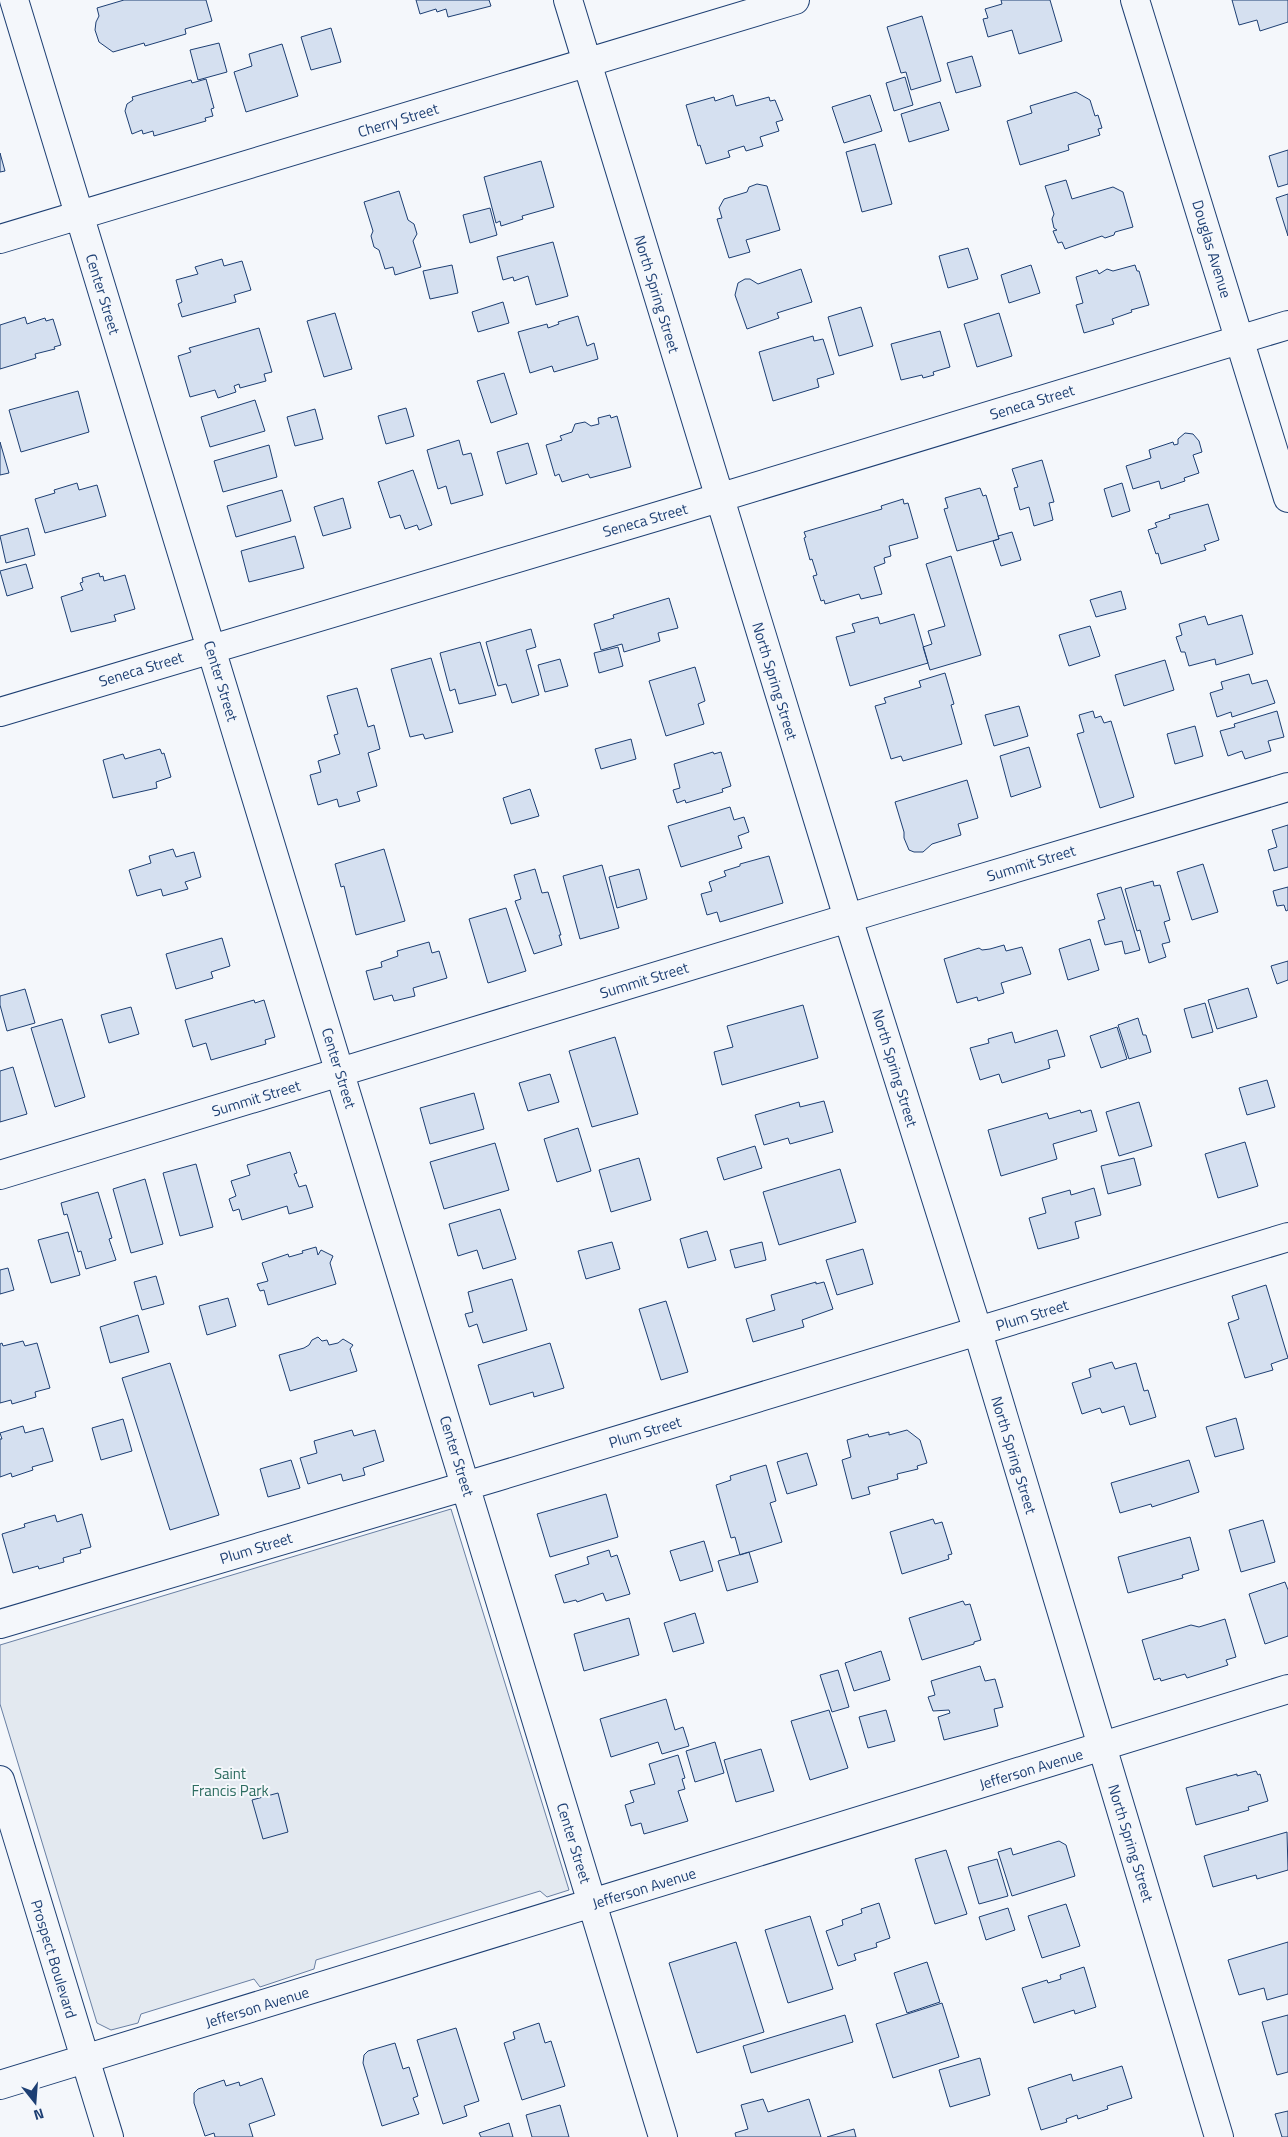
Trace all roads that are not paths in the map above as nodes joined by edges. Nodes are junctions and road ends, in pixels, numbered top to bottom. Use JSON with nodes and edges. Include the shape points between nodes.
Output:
{"nodes":[{"id":1,"x":14,"y":0,"type":"edge"},
{"id":2,"x":568,"y":0,"type":"edge"},
{"id":3,"x":795,"y":0,"type":"edge"},
{"id":4,"x":1135,"y":0,"type":"edge"},
{"id":5,"x":587,"y":63,"type":"junction"},
{"id":6,"x":79,"y":215,"type":"junction"},
{"id":7,"x":0,"y":239,"type":"edge"},
{"id":8,"x":1288,"y":325,"type":"edge"},
{"id":9,"x":1240,"y":339,"type":"junction"},
{"id":10,"x":720,"y":498,"type":"junction"},
{"id":11,"x":1288,"y":498,"type":"edge"},
{"id":12,"x":211,"y":648,"type":"junction"},
{"id":13,"x":0,"y":712,"type":"edge"},
{"id":14,"x":1288,"y":787,"type":"edge"},
{"id":15,"x":848,"y":918,"type":"junction"},
{"id":16,"x":341,"y":1073,"type":"junction"},
{"id":17,"x":0,"y":1175,"type":"edge"},
{"id":18,"x":1288,"y":1236,"type":"edge"},
{"id":19,"x":978,"y":1332,"type":"junction"},
{"id":20,"x":466,"y":1486,"type":"junction"},
{"id":21,"x":0,"y":1624,"type":"edge"},
{"id":22,"x":1288,"y":1689,"type":"edge"},
{"id":23,"x":1102,"y":1748,"type":"junction"},
{"id":24,"x":0,"y":1780,"type":"edge"},
{"id":25,"x":592,"y":1904,"type":"junction"},
{"id":26,"x":84,"y":2060,"type":"junction"},
{"id":27,"x":0,"y":2086,"type":"edge"},
{"id":28,"x":109,"y":2137,"type":"edge"},
{"id":29,"x":663,"y":2137,"type":"edge"},
{"id":30,"x":1219,"y":2137,"type":"edge"}],
"edges":[{"from":1,"to":6,"type":"street","name":"Center Street"},
{"from":2,"to":5,"type":"street","name":"North Spring Street"},
{"from":3,"to":5,"type":"street","name":"Cherry Street"},
{"from":4,"to":9,"type":"street","name":"Douglas Avenue"},
{"from":5,"to":6,"type":"street","name":"Cherry Street"},
{"from":5,"to":10,"type":"street","name":"North Spring Street"},
{"from":6,"to":7,"type":"street","name":"Cherry Street"},
{"from":6,"to":12,"type":"street","name":"Center Street"},
{"from":8,"to":9,"type":"street","name":"Seneca Street"},
{"from":9,"to":10,"type":"street","name":"Seneca Street"},
{"from":9,"to":11,"type":"street","name":"Douglas Avenue"},
{"from":10,"to":12,"type":"street","name":"Seneca Street"},
{"from":10,"to":15,"type":"street","name":"North Spring Street"},
{"from":12,"to":13,"type":"street","name":"Seneca Street"},
{"from":12,"to":16,"type":"street","name":"Center Street"},
{"from":14,"to":15,"type":"street","name":"Summit Street"},
{"from":15,"to":16,"type":"street","name":"Summit Street"},
{"from":15,"to":19,"type":"street","name":"North Spring Street"},
{"from":16,"to":17,"type":"street","name":"Summit Street"},
{"from":16,"to":20,"type":"street","name":"Center Street"},
{"from":18,"to":19,"type":"street","name":"Plum Street"},
{"from":19,"to":20,"type":"street","name":"Plum Street"},
{"from":19,"to":23,"type":"street","name":"North Spring Street"},
{"from":20,"to":21,"type":"street","name":"Plum Street"},
{"from":20,"to":25,"type":"street","name":"Center Street"},
{"from":22,"to":23,"type":"street","name":"Jefferson Avenue"},
{"from":23,"to":25,"type":"street","name":"Jefferson Avenue"},
{"from":23,"to":30,"type":"street","name":"North Spring Street"},
{"from":24,"to":26,"type":"street","name":"Prospect Boulevard"},
{"from":25,"to":26,"type":"street","name":"Jefferson Avenue"},
{"from":25,"to":29,"type":"street","name":"Center Street"},
{"from":26,"to":27,"type":"street","name":"Jefferson Avenue"},
{"from":26,"to":28,"type":"street","name":"Prospect Boulevard"}]}
